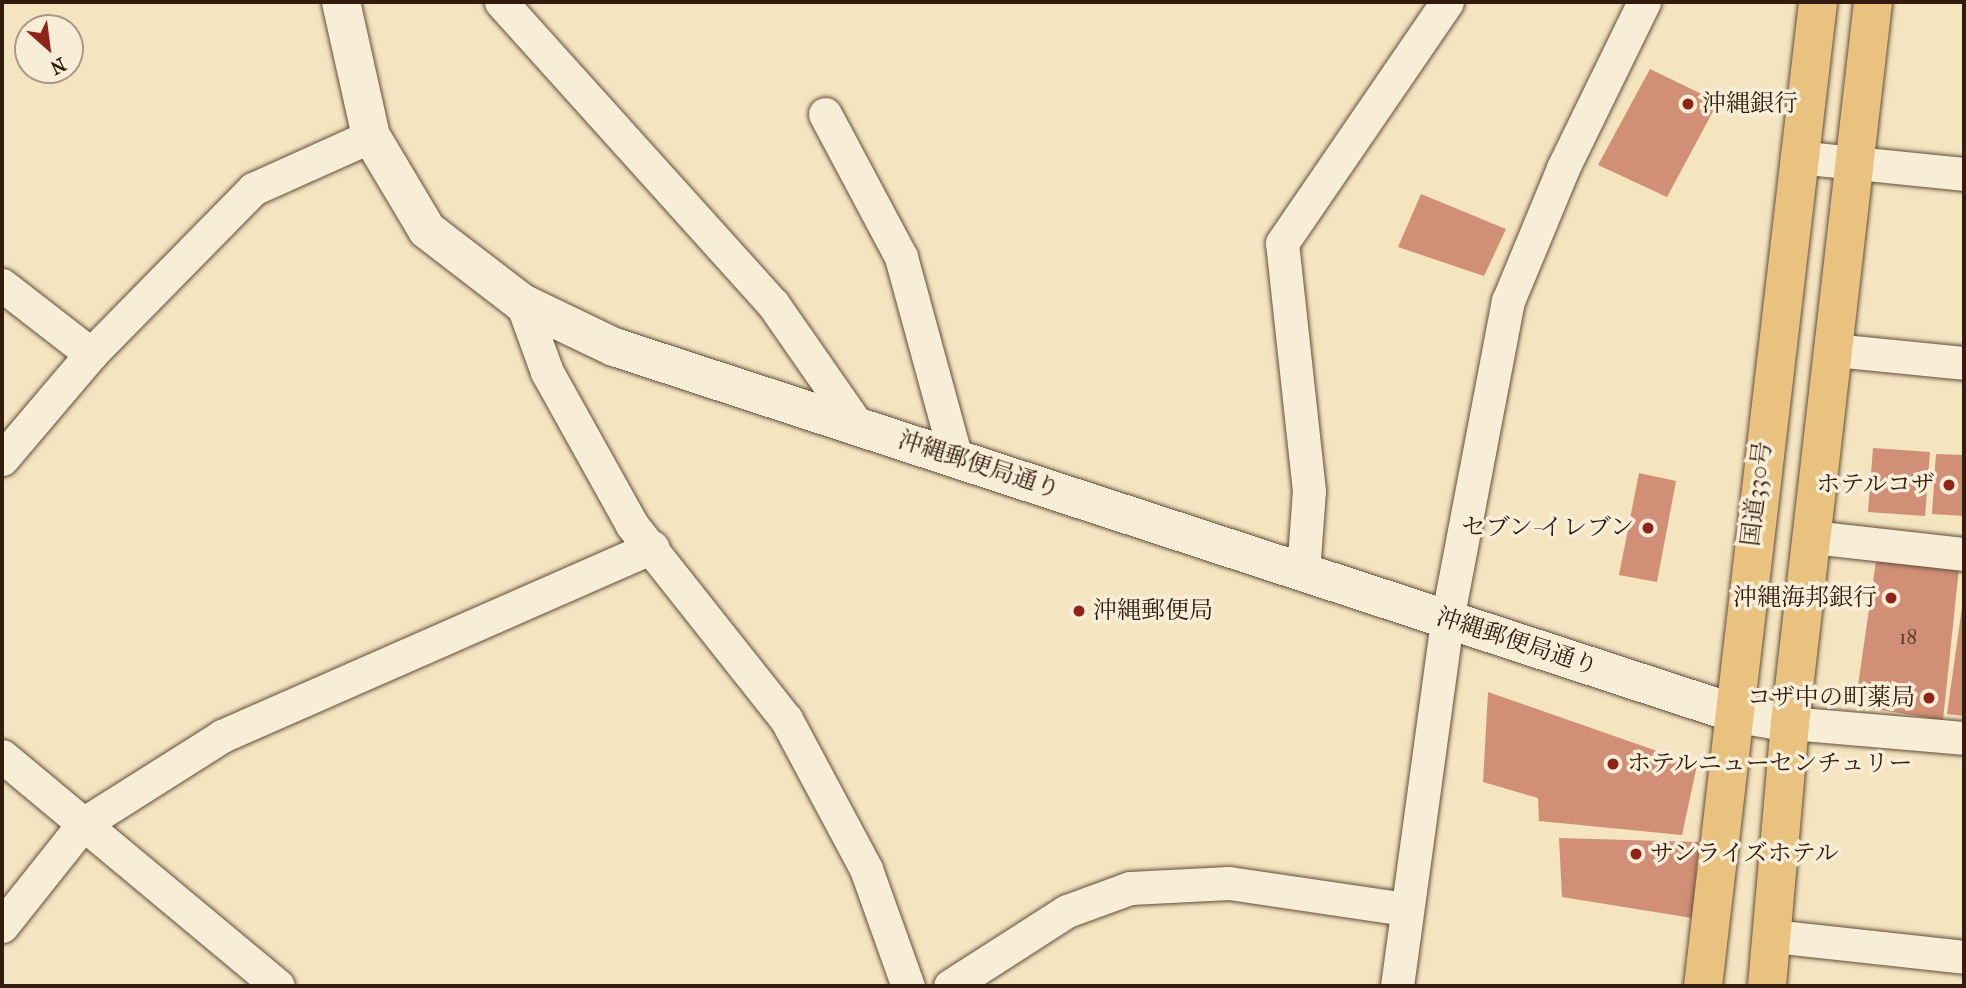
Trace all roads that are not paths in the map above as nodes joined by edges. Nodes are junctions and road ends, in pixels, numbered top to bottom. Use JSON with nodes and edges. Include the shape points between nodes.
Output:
{"nodes":[{"id":1,"x":341,"y":2,"type":"edge"},
{"id":2,"x":502,"y":2,"type":"edge"},
{"id":3,"x":1447,"y":2,"type":"edge"},
{"id":4,"x":1644,"y":2,"type":"edge"},
{"id":5,"x":1818,"y":2,"type":"edge"},
{"id":6,"x":1873,"y":2,"type":"edge"},
{"id":7,"x":825,"y":114,"type":"dead end"},
{"id":8,"x":371,"y":135,"type":"junction"},
{"id":9,"x":1797,"y":157,"type":"junction"},
{"id":10,"x":1851,"y":162,"type":"junction"},
{"id":11,"x":1964,"y":174,"type":"edge"},
{"id":12,"x":2,"y":285,"type":"edge"},
{"id":13,"x":522,"y":303,"type":"junction"},
{"id":14,"x":1834,"y":350,"type":"junction"},
{"id":15,"x":92,"y":354,"type":"junction"},
{"id":16,"x":1964,"y":363,"type":"edge"},
{"id":17,"x":857,"y":425,"type":"junction"},
{"id":18,"x":956,"y":458,"type":"junction"},
{"id":19,"x":2,"y":459,"type":"edge"},
{"id":20,"x":1812,"y":537,"type":"junction"},
{"id":21,"x":652,"y":547,"type":"junction"},
{"id":22,"x":1964,"y":554,"type":"edge"},
{"id":23,"x":1303,"y":572,"type":"junction"},
{"id":24,"x":1447,"y":620,"type":"junction"},
{"id":25,"x":1734,"y":713,"type":"junction"},
{"id":26,"x":1790,"y":723,"type":"junction"},
{"id":27,"x":1964,"y":738,"type":"edge"},
{"id":28,"x":2,"y":756,"type":"edge"},
{"id":29,"x":83,"y":824,"type":"junction"},
{"id":30,"x":1406,"y":909,"type":"junction"},
{"id":31,"x":2,"y":926,"type":"edge"},
{"id":32,"x":1772,"y":936,"type":"junction"},
{"id":33,"x":1964,"y":957,"type":"edge"},
{"id":34,"x":278,"y":986,"type":"edge"},
{"id":35,"x":908,"y":986,"type":"edge"},
{"id":36,"x":950,"y":986,"type":"edge"},
{"id":37,"x":1397,"y":986,"type":"edge"},
{"id":38,"x":1703,"y":986,"type":"edge"},
{"id":39,"x":1767,"y":986,"type":"edge"}],
"edges":[{"from":1,"to":8,"type":"street","name":"沖縄郵便局通り"},
{"from":2,"to":17,"type":"street","via":[[773,304]]},
{"from":3,"to":23,"type":"street","via":[[1282,243],[1307,456]]},
{"from":4,"to":24,"type":"street","via":[[1563,167],[1508,301]]},
{"from":5,"to":9,"type":"highway","name":"国道330号"},
{"from":6,"to":10,"type":"highway"},
{"from":7,"to":18,"type":"street","via":[[901,257]]},
{"from":8,"to":13,"type":"street","name":"沖縄郵便局通り","via":[[427,230]]},
{"from":8,"to":15,"type":"street","via":[[253,189]]},
{"from":9,"to":10,"type":"street"},
{"from":9,"to":25,"type":"highway","name":"国道330号"},
{"from":10,"to":11,"type":"street"},
{"from":10,"to":14,"type":"highway"},
{"from":12,"to":15,"type":"street"},
{"from":13,"to":17,"type":"street","name":"沖縄郵便局通り","via":[[614,347]]},
{"from":13,"to":21,"type":"street","via":[[548,373],[632,525]]},
{"from":14,"to":16,"type":"street"},
{"from":14,"to":20,"type":"highway"},
{"from":15,"to":19,"type":"street"},
{"from":17,"to":18,"type":"street","name":"沖縄郵便局通り"},
{"from":18,"to":23,"type":"street","name":"沖縄郵便局通り"},
{"from":20,"to":22,"type":"street"},
{"from":20,"to":26,"type":"highway"},
{"from":21,"to":29,"type":"street","via":[[222,736]]},
{"from":21,"to":35,"type":"street","via":[[786,719],[866,869]]},
{"from":23,"to":24,"type":"street","name":"沖縄郵便局通り"},
{"from":24,"to":25,"type":"street","name":"沖縄郵便局通り"},
{"from":24,"to":30,"type":"street"},
{"from":25,"to":26,"type":"street","name":"沖縄郵便局通り"},
{"from":25,"to":38,"type":"highway","name":"国道330号"},
{"from":26,"to":27,"type":"street"},
{"from":26,"to":32,"type":"highway"},
{"from":28,"to":29,"type":"street"},
{"from":29,"to":31,"type":"street"},
{"from":29,"to":34,"type":"street"},
{"from":30,"to":36,"type":"street","via":[[1229,883],[1130,888],[1067,911]]},
{"from":30,"to":37,"type":"street"},
{"from":32,"to":33,"type":"street"},
{"from":32,"to":39,"type":"highway"}]}
